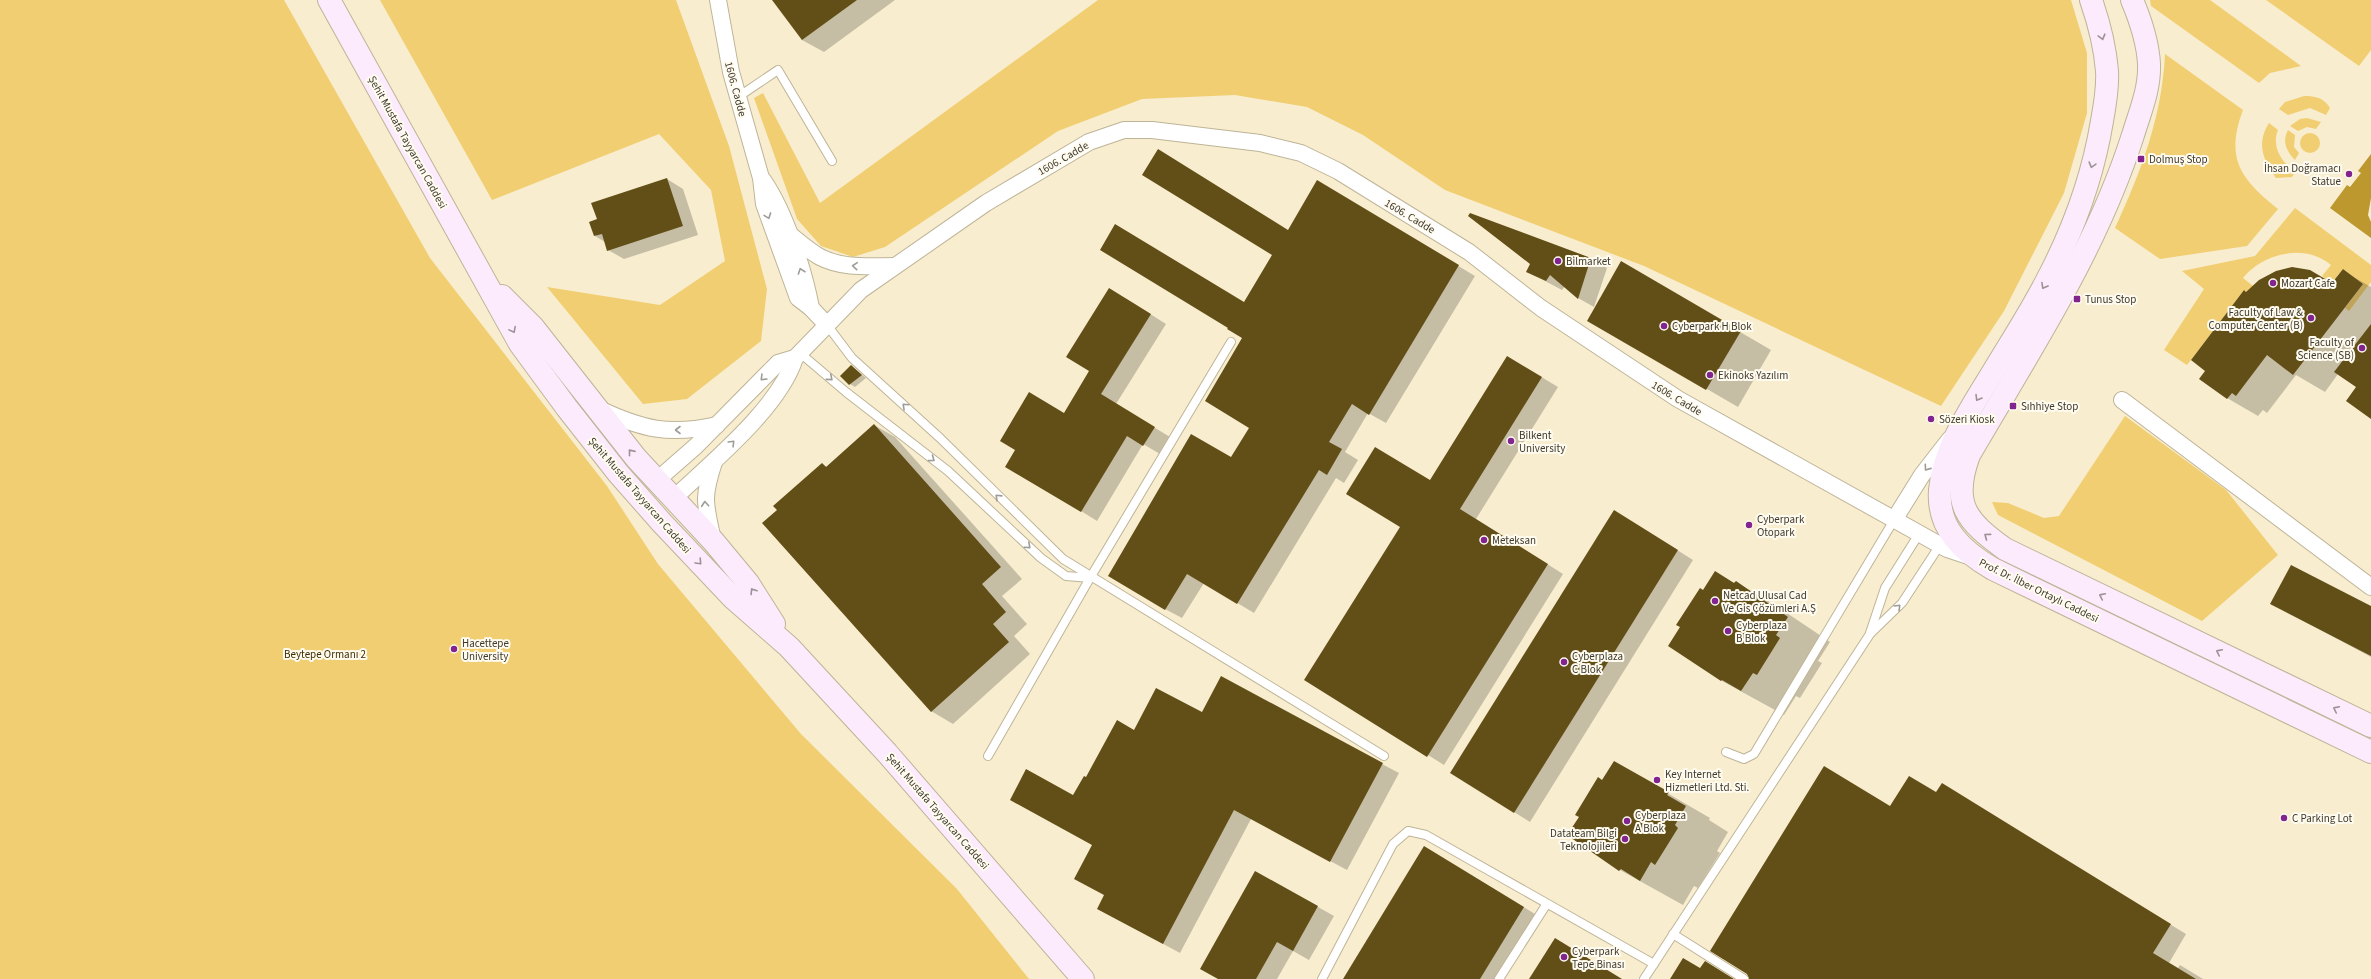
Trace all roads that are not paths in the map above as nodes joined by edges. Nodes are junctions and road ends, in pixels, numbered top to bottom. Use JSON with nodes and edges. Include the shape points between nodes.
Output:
{"nodes":[{"id":1,"x":329,"y":0,"type":"edge"},
{"id":2,"x":718,"y":0,"type":"edge"},
{"id":3,"x":2091,"y":0,"type":"edge"},
{"id":4,"x":2132,"y":0,"type":"edge"},
{"id":5,"x":738,"y":97,"type":"junction"},
{"id":6,"x":832,"y":161,"type":"dead end"},
{"id":7,"x":760,"y":178,"type":"junction"},
{"id":8,"x":788,"y":233,"type":"junction"},
{"id":9,"x":894,"y":266,"type":"junction"},
{"id":10,"x":488,"y":283,"type":"junction"},
{"id":11,"x":811,"y":308,"type":"junction"},
{"id":12,"x":827,"y":325,"type":"junction"},
{"id":13,"x":1231,"y":342,"type":"dead end"},
{"id":14,"x":798,"y":355,"type":"junction"},
{"id":15,"x":2122,"y":400,"type":"dead end"},
{"id":16,"x":596,"y":407,"type":"junction"},
{"id":17,"x":716,"y":425,"type":"junction"},
{"id":18,"x":1960,"y":427,"type":"junction"},
{"id":19,"x":714,"y":460,"type":"junction"},
{"id":20,"x":656,"y":481,"type":"junction"},
{"id":21,"x":640,"y":497,"type":"junction"},
{"id":22,"x":673,"y":499,"type":"junction"},
{"id":23,"x":655,"y":515,"type":"junction"},
{"id":24,"x":1894,"y":520,"type":"junction"},
{"id":25,"x":1919,"y":534,"type":"junction"},
{"id":26,"x":714,"y":542,"type":"junction"},
{"id":27,"x":1940,"y":545,"type":"junction"},
{"id":28,"x":1972,"y":557,"type":"junction"},
{"id":29,"x":1090,"y":578,"type":"junction"},
{"id":30,"x":2371,"y":587,"type":"edge"},
{"id":31,"x":1870,"y":634,"type":"junction"},
{"id":32,"x":789,"y":647,"type":"junction"},
{"id":33,"x":2371,"y":726,"type":"edge"},
{"id":34,"x":1726,"y":752,"type":"dead end"},
{"id":35,"x":2371,"y":752,"type":"edge"},
{"id":36,"x":988,"y":756,"type":"dead end"},
{"id":37,"x":1384,"y":756,"type":"dead end"},
{"id":38,"x":1546,"y":905,"type":"junction"},
{"id":39,"x":1673,"y":934,"type":"junction"},
{"id":40,"x":1654,"y":964,"type":"junction"},
{"id":41,"x":1083,"y":979,"type":"edge"},
{"id":42,"x":1322,"y":979,"type":"edge"},
{"id":43,"x":1499,"y":979,"type":"edge"},
{"id":44,"x":1644,"y":979,"type":"edge"},
{"id":45,"x":1744,"y":979,"type":"edge"}],
"edges":[{"from":1,"to":10,"type":"street","name":"Şehit Mustafa Tayyarcan Caddesi"},
{"from":2,"to":5,"type":"street","name":"1606. Cadde","via":[[721,25]]},
{"from":3,"to":18,"type":"street","name":"Prof. Dr. İlber Ortaylı Caddesi","one_way":true,"via":[[2104,43],[2107,72],[2099,140],[2088,180],[2046,282]]},
{"from":33,"to":4,"type":"street","name":"Prof. Dr. İlber Ortaylı Caddesi","one_way":true,"via":[[2005,549],[1981,531],[1967,514],[1962,496],[1962,474],[1969,455],[2076,273],[2121,173],[2147,91],[2149,64]]},
{"from":5,"to":6,"type":"lane","via":[[778,70]]},
{"from":5,"to":7,"type":"street","name":"1606. Cadde"},
{"from":7,"to":8,"type":"street","name":"1606. Cadde","via":[[776,199]]},
{"from":7,"to":11,"type":"street","name":"1606. Cadde","one_way":true,"via":[[764,204],[798,298]]},
{"from":9,"to":8,"type":"street","one_way":true,"via":[[834,263],[820,257]]},
{"from":11,"to":8,"type":"street","name":"1606. Cadde","one_way":true,"via":[[808,291]]},
{"from":9,"to":12,"type":"street","name":"1606. Cadde","via":[[861,290]]},
{"from":9,"to":24,"type":"street","name":"1606. Cadde","via":[[986,203],[1089,142],[1124,130],[1152,130],[1260,143],[1301,153],[1338,171],[1469,252],[1541,308],[1640,376]]},
{"from":10,"to":16,"type":"street","name":"Şehit Mustafa Tayyarcan Caddesi","via":[[533,327]]},
{"from":10,"to":21,"type":"street","name":"Şehit Mustafa Tayyarcan Caddesi","one_way":true,"via":[[520,344],[590,437]]},
{"from":11,"to":12,"type":"street","name":"1606. Cadde"},
{"from":12,"to":14,"type":"street"},
{"from":29,"to":12,"type":"lane","one_way":true,"via":[[1063,560],[1038,537],[934,433],[852,358]]},
{"from":13,"to":29,"type":"lane"},
{"from":14,"to":17,"type":"street","one_way":true,"via":[[778,363]]},
{"from":19,"to":14,"type":"street","one_way":true,"via":[[746,429],[782,385]]},
{"from":14,"to":29,"type":"lane","one_way":true,"via":[[948,471],[1041,558],[1066,576]]},
{"from":15,"to":30,"type":"street"},
{"from":17,"to":16,"type":"street","one_way":true,"via":[[698,429],[654,430],[632,424]]},
{"from":20,"to":16,"type":"street","name":"Şehit Mustafa Tayyarcan Caddesi","one_way":true},
{"from":17,"to":20,"type":"street"},
{"from":18,"to":24,"type":"street","one_way":true,"via":[[1939,452]]},
{"from":18,"to":28,"type":"street","name":"Prof. Dr. İlber Ortaylı Caddesi","via":[[1947,460],[1940,489],[1940,508],[1948,529],[1958,544]]},
{"from":19,"to":22,"type":"street"},
{"from":26,"to":19,"type":"street","one_way":true,"via":[[704,494]]},
{"from":20,"to":21,"type":"street"},
{"from":20,"to":22,"type":"street","name":"Şehit Mustafa Tayyarcan Caddesi"},
{"from":21,"to":23,"type":"street","name":"Şehit Mustafa Tayyarcan Caddesi"},
{"from":22,"to":23,"type":"street"},
{"from":22,"to":26,"type":"street","name":"Şehit Mustafa Tayyarcan Caddesi"},
{"from":23,"to":32,"type":"street","name":"Şehit Mustafa Tayyarcan Caddesi","one_way":true,"via":[[733,598]]},
{"from":24,"to":25,"type":"street","name":"1606. Cadde"},
{"from":24,"to":34,"type":"lane","via":[[1754,754],[1744,759]]},
{"from":25,"to":27,"type":"street","name":"1606. Cadde"},
{"from":25,"to":31,"type":"lane","via":[[1885,588]]},
{"from":32,"to":26,"type":"street","name":"Şehit Mustafa Tayyarcan Caddesi","one_way":true,"via":[[748,583]]},
{"from":27,"to":28,"type":"street","name":"1606. Cadde"},
{"from":31,"to":27,"type":"lane","one_way":true,"via":[[1902,603]]},
{"from":28,"to":35,"type":"street","name":"Prof. Dr. İlber Ortaylı Caddesi"},
{"from":29,"to":36,"type":"lane"},
{"from":29,"to":37,"type":"lane"},
{"from":31,"to":39,"type":"lane"},
{"from":32,"to":41,"type":"street","name":"Şehit Mustafa Tayyarcan Caddesi","via":[[920,789]]},
{"from":38,"to":40,"type":"lane"},
{"from":38,"to":42,"type":"lane","via":[[1426,834],[1408,831],[1393,844]]},
{"from":38,"to":43,"type":"lane"},
{"from":39,"to":40,"type":"lane"},
{"from":39,"to":45,"type":"lane"},
{"from":40,"to":44,"type":"lane"}]}
